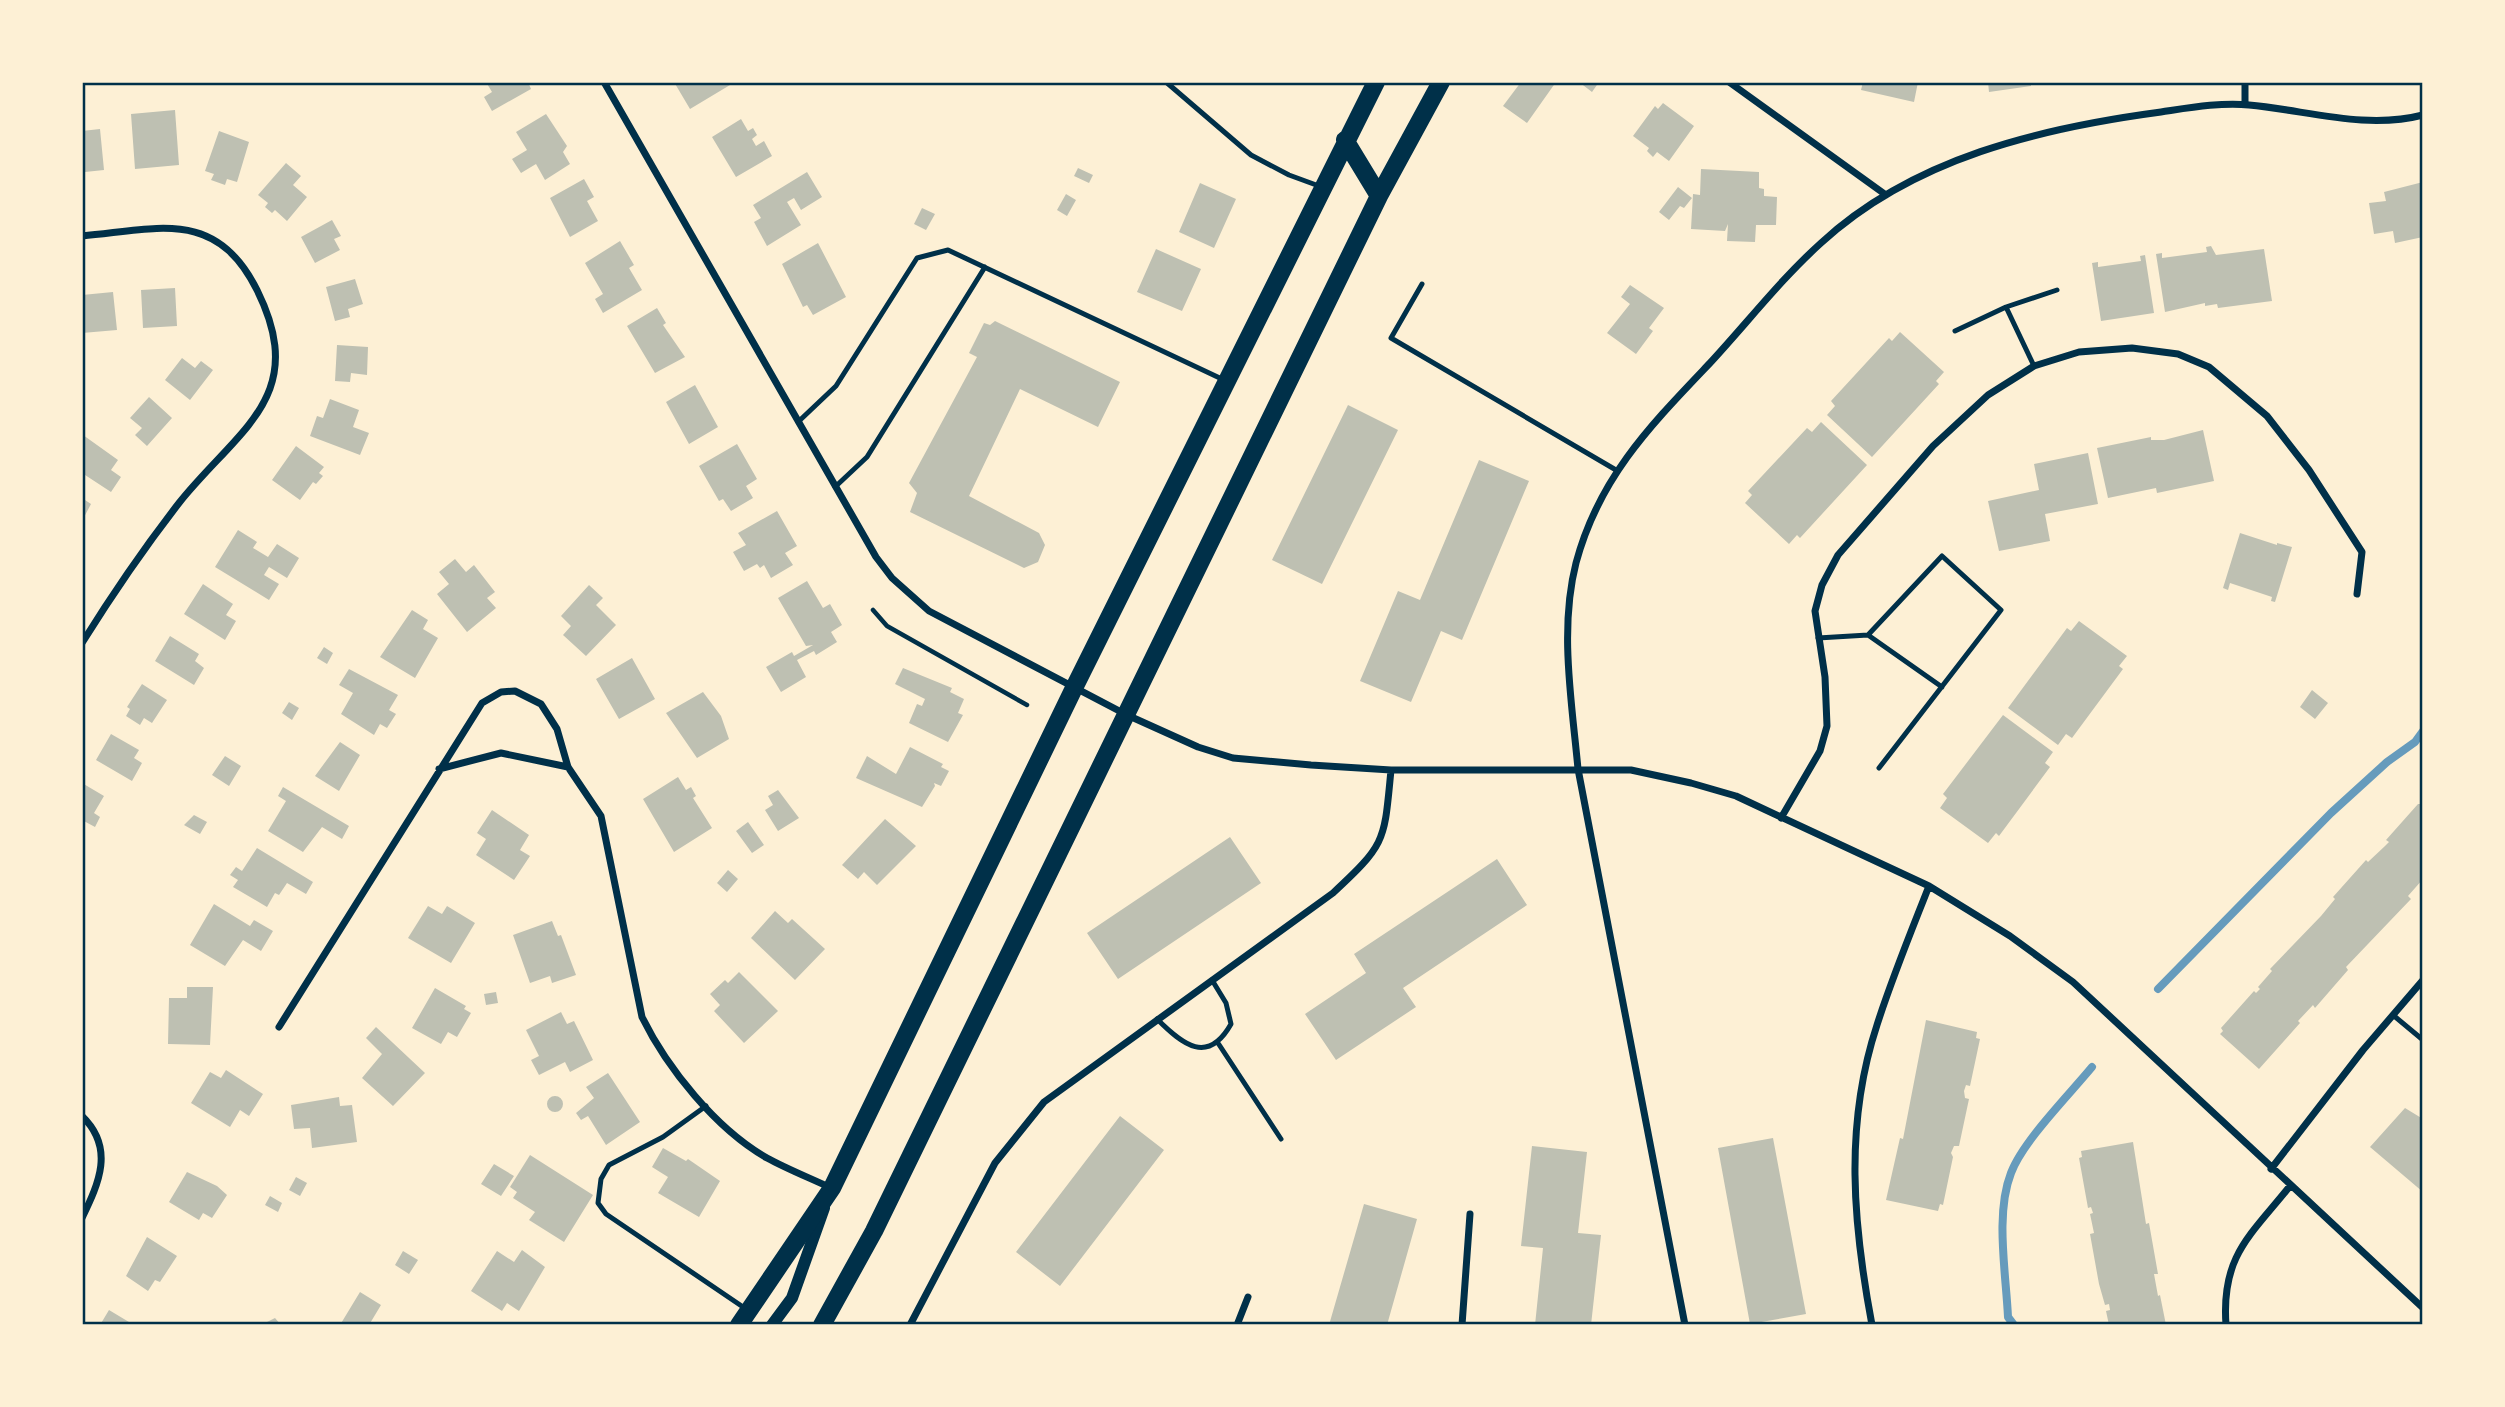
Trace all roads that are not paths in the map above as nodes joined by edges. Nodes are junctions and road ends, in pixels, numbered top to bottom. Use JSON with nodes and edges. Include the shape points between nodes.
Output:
{"nodes":[{"id":1,"x":604,"y":82,"type":"edge"},
{"id":2,"x":1166,"y":82,"type":"edge"},
{"id":3,"x":1376,"y":82,"type":"edge"},
{"id":4,"x":1441,"y":82,"type":"edge"},
{"id":5,"x":1728,"y":82,"type":"edge"},
{"id":6,"x":2245,"y":82,"type":"edge"},
{"id":7,"x":2245,"y":104,"type":"junction"},
{"id":8,"x":2423,"y":115,"type":"edge"},
{"id":9,"x":1345,"y":140,"type":"junction"},
{"id":10,"x":1322,"y":187,"type":"junction"},
{"id":11,"x":1886,"y":195,"type":"junction"},
{"id":12,"x":1379,"y":196,"type":"junction"},
{"id":13,"x":82,"y":236,"type":"edge"},
{"id":14,"x":985,"y":267,"type":"junction"},
{"id":15,"x":1422,"y":284,"type":"dead end"},
{"id":16,"x":2057,"y":289,"type":"dead end"},
{"id":17,"x":2006,"y":307,"type":"junction"},
{"id":18,"x":1955,"y":331,"type":"dead end"},
{"id":19,"x":2035,"y":366,"type":"junction"},
{"id":20,"x":1226,"y":382,"type":"junction"},
{"id":21,"x":798,"y":422,"type":"junction"},
{"id":22,"x":1616,"y":470,"type":"junction"},
{"id":23,"x":835,"y":487,"type":"junction"},
{"id":24,"x":2357,"y":594,"type":"dead end"},
{"id":25,"x":1868,"y":635,"type":"junction"},
{"id":26,"x":1818,"y":638,"type":"junction"},
{"id":27,"x":82,"y":643,"type":"edge"},
{"id":28,"x":1075,"y":686,"type":"junction"},
{"id":29,"x":1942,"y":687,"type":"junction"},
{"id":30,"x":1127,"y":715,"type":"junction"},
{"id":31,"x":569,"y":767,"type":"junction"},
{"id":32,"x":1879,"y":768,"type":"dead end"},
{"id":33,"x":439,"y":769,"type":"junction"},
{"id":34,"x":1578,"y":769,"type":"junction"},
{"id":35,"x":1391,"y":770,"type":"junction"},
{"id":36,"x":1781,"y":818,"type":"junction"},
{"id":37,"x":1929,"y":886,"type":"junction"},
{"id":38,"x":1212,"y":980,"type":"junction"},
{"id":39,"x":2423,"y":980,"type":"edge"},
{"id":40,"x":2393,"y":1015,"type":"junction"},
{"id":41,"x":1157,"y":1019,"type":"junction"},
{"id":42,"x":279,"y":1027,"type":"dead end"},
{"id":43,"x":2423,"y":1040,"type":"edge"},
{"id":44,"x":1217,"y":1043,"type":"junction"},
{"id":45,"x":706,"y":1106,"type":"junction"},
{"id":46,"x":82,"y":1116,"type":"edge"},
{"id":47,"x":1281,"y":1139,"type":"dead end"},
{"id":48,"x":2271,"y":1169,"type":"junction"},
{"id":49,"x":2290,"y":1186,"type":"junction"},
{"id":50,"x":831,"y":1188,"type":"junction"},
{"id":51,"x":1470,"y":1214,"type":"dead end"},
{"id":52,"x":82,"y":1218,"type":"edge"},
{"id":53,"x":1248,"y":1297,"type":"dead end"},
{"id":54,"x":2423,"y":1308,"type":"edge"},
{"id":55,"x":744,"y":1318,"type":"edge"},
{"id":56,"x":772,"y":1325,"type":"edge"},
{"id":57,"x":822,"y":1325,"type":"edge"},
{"id":58,"x":910,"y":1325,"type":"edge"},
{"id":59,"x":1237,"y":1325,"type":"edge"},
{"id":60,"x":1462,"y":1325,"type":"edge"},
{"id":61,"x":1685,"y":1325,"type":"edge"},
{"id":62,"x":1872,"y":1325,"type":"edge"},
{"id":63,"x":2226,"y":1325,"type":"edge"}],
"edges":[{"from":1,"to":21,"type":"street"},
{"from":2,"to":10,"type":"lane","via":[[1251,155]]},
{"from":3,"to":9,"type":"main road"},
{"from":4,"to":12,"type":"main road"},
{"from":5,"to":11,"type":"street"},
{"from":6,"to":7,"type":"street"},
{"from":7,"to":8,"type":"street","via":[[2383,121]]},
{"from":7,"to":11,"type":"street","via":[[2086,124],[2015,141],[1948,162]]},
{"from":9,"to":10,"type":"main road"},
{"from":9,"to":12,"type":"main road"},
{"from":10,"to":20,"type":"main road"},
{"from":11,"to":22,"type":"street","via":[[1805,259]]},
{"from":12,"to":30,"type":"main road"},
{"from":13,"to":27,"type":"street","via":[[184,229],[217,240],[236,254],[248,272],[276,343],[271,387],[259,414],[181,501]]},
{"from":14,"to":20,"type":"lane"},
{"from":14,"to":21,"type":"lane","via":[[948,250],[916,258],[836,386]]},
{"from":14,"to":23,"type":"lane","via":[[867,457]]},
{"from":15,"to":22,"type":"lane","via":[[1391,338]]},
{"from":16,"to":17,"type":"lane"},
{"from":17,"to":18,"type":"lane"},
{"from":17,"to":19,"type":"lane"},
{"from":19,"to":24,"type":"street","via":[[2079,352],[2132,348],[2178,354],[2210,367],[2267,416],[2309,470],[2362,552]]},
{"from":19,"to":26,"type":"street","via":[[1988,395],[1933,446],[1853,536],[1822,585],[1815,611]]},
{"from":20,"to":28,"type":"main road"},
{"from":21,"to":23,"type":"street"},
{"from":22,"to":34,"type":"street","via":[[1592,511],[1569,600]]},
{"from":23,"to":28,"type":"street","via":[[876,557],[929,611]]},
{"from":25,"to":26,"type":"lane"},
{"from":25,"to":29,"type":"lane"},
{"from":25,"to":29,"type":"lane","via":[[1942,556],[2001,610]]},
{"from":26,"to":36,"type":"street","via":[[1827,726],[1820,751]]},
{"from":28,"to":30,"type":"street"},
{"from":28,"to":50,"type":"main road"},
{"from":29,"to":32,"type":"lane"},
{"from":30,"to":35,"type":"street","via":[[1233,758]]},
{"from":30,"to":57,"type":"main road","via":[[874,1231]]},
{"from":31,"to":33,"type":"street","via":[[501,753]]},
{"from":31,"to":33,"type":"street","via":[[557,729],[541,704],[514,691],[501,692],[482,703]]},
{"from":31,"to":45,"type":"street","via":[[601,816],[642,1017],[657,1047]]},
{"from":33,"to":42,"type":"street"},
{"from":34,"to":35,"type":"street"},
{"from":34,"to":36,"type":"street","via":[[1630,770],[1691,783],[1736,796]]},
{"from":34,"to":61,"type":"street"},
{"from":35,"to":38,"type":"street","via":[[1385,828],[1370,859],[1334,893]]},
{"from":36,"to":37,"type":"street"},
{"from":37,"to":48,"type":"street","via":[[2073,982]]},
{"from":37,"to":62,"type":"street","via":[[1876,1027],[1857,1133],[1857,1247]]},
{"from":38,"to":41,"type":"street"},
{"from":38,"to":44,"type":"lane","via":[[1226,1003],[1231,1024]]},
{"from":39,"to":40,"type":"street"},
{"from":40,"to":43,"type":"lane"},
{"from":40,"to":48,"type":"street"},
{"from":41,"to":44,"type":"lane","via":[[1179,1041],[1194,1047]]},
{"from":41,"to":58,"type":"street","via":[[1069,1082],[1028,1119],[995,1163]]},
{"from":44,"to":47,"type":"lane"},
{"from":45,"to":50,"type":"street","via":[[765,1157]]},
{"from":45,"to":55,"type":"lane","via":[[663,1137],[609,1165],[601,1179],[598,1203],[606,1214]]},
{"from":46,"to":52,"type":"street","via":[[100,1143],[102,1164]]},
{"from":48,"to":49,"type":"street"},
{"from":49,"to":54,"type":"street"},
{"from":49,"to":63,"type":"street","via":[[2235,1255],[2224,1294]]},
{"from":50,"to":55,"type":"main road"},
{"from":50,"to":56,"type":"street","via":[[792,1298]]},
{"from":51,"to":60,"type":"street"},
{"from":53,"to":59,"type":"street"}]}
